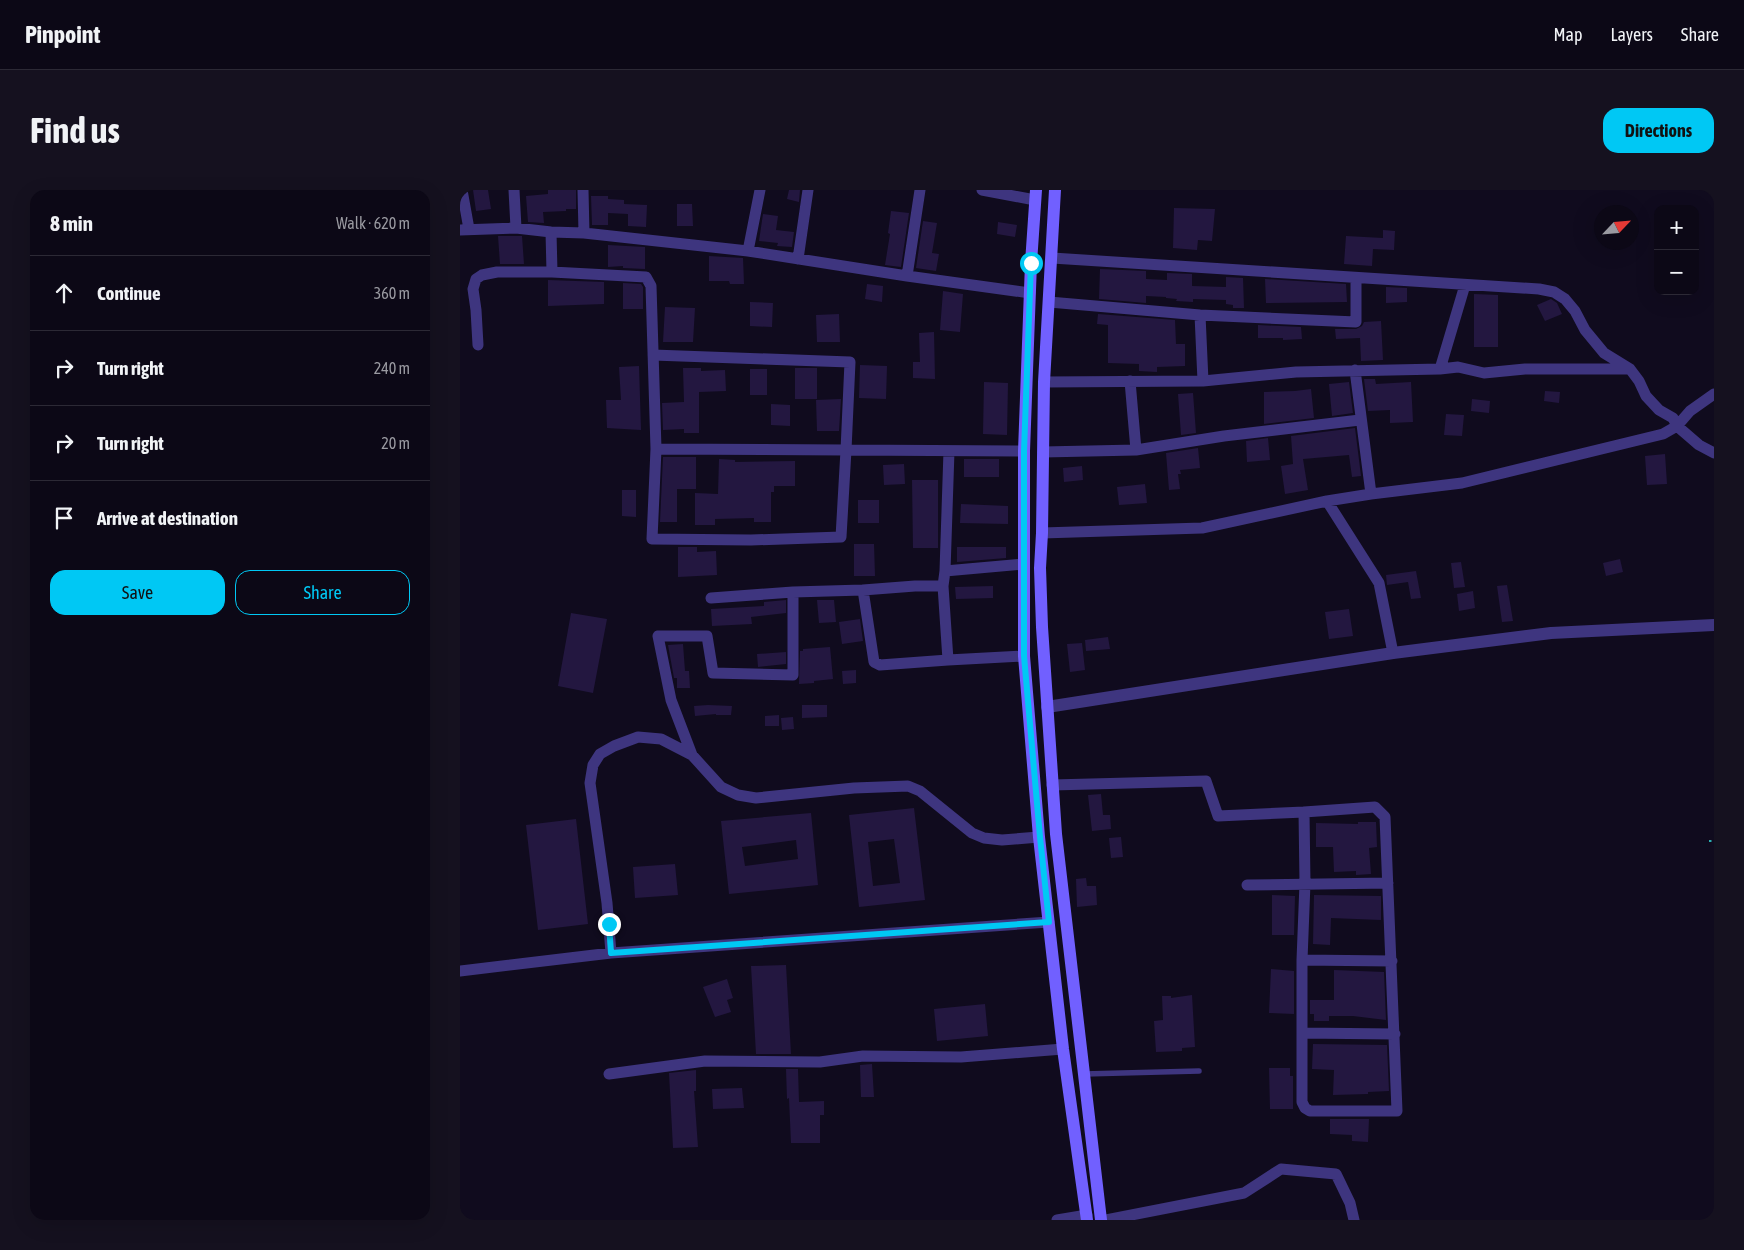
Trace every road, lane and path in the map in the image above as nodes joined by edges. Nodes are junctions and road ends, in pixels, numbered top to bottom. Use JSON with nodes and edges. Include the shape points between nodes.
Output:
{"nodes":[{"id":1,"x":462,"y":190,"type":"edge"},
{"id":2,"x":514,"y":190,"type":"edge"},
{"id":3,"x":583,"y":190,"type":"edge"},
{"id":4,"x":760,"y":190,"type":"edge"},
{"id":5,"x":808,"y":190,"type":"edge"},
{"id":6,"x":920,"y":190,"type":"edge"},
{"id":7,"x":982,"y":190,"type":"edge"},
{"id":8,"x":1055,"y":190,"type":"edge"},
{"id":9,"x":1036,"y":195,"type":"edge"},
{"id":10,"x":516,"y":228,"type":"junction"},
{"id":11,"x":464,"y":230,"type":"edge"},
{"id":12,"x":551,"y":232,"type":"junction"},
{"id":13,"x":584,"y":233,"type":"junction"},
{"id":14,"x":748,"y":252,"type":"junction"},
{"id":15,"x":1052,"y":258,"type":"junction"},
{"id":16,"x":798,"y":260,"type":"junction"},
{"id":17,"x":552,"y":272,"type":"junction"},
{"id":18,"x":906,"y":276,"type":"junction"},
{"id":19,"x":1356,"y":278,"type":"junction"},
{"id":20,"x":1465,"y":284,"type":"junction"},
{"id":21,"x":1030,"y":293,"type":"junction"},
{"id":22,"x":1049,"y":302,"type":"junction"},
{"id":23,"x":1200,"y":315,"type":"junction"},
{"id":24,"x":478,"y":345,"type":"dead end"},
{"id":25,"x":653,"y":355,"type":"junction"},
{"id":26,"x":1440,"y":369,"type":"junction"},
{"id":27,"x":1630,"y":369,"type":"junction"},
{"id":28,"x":1355,"y":370,"type":"junction"},
{"id":29,"x":1130,"y":381,"type":"junction"},
{"id":30,"x":1203,"y":381,"type":"junction"},
{"id":31,"x":1044,"y":382,"type":"junction"},
{"id":32,"x":1714,"y":394,"type":"edge"},
{"id":33,"x":1360,"y":420,"type":"junction"},
{"id":34,"x":1677,"y":426,"type":"junction"},
{"id":35,"x":656,"y":449,"type":"junction"},
{"id":36,"x":846,"y":450,"type":"junction"},
{"id":37,"x":1136,"y":450,"type":"junction"},
{"id":38,"x":950,"y":451,"type":"junction"},
{"id":39,"x":1024,"y":451,"type":"junction"},
{"id":40,"x":1043,"y":452,"type":"junction"},
{"id":41,"x":1714,"y":453,"type":"edge"},
{"id":42,"x":1371,"y":494,"type":"junction"},
{"id":43,"x":1327,"y":501,"type":"junction"},
{"id":44,"x":1042,"y":533,"type":"junction"},
{"id":45,"x":1024,"y":564,"type":"junction"},
{"id":46,"x":945,"y":571,"type":"junction"},
{"id":47,"x":943,"y":586,"type":"junction"},
{"id":48,"x":863,"y":590,"type":"junction"},
{"id":49,"x":793,"y":592,"type":"junction"},
{"id":50,"x":710,"y":598,"type":"dead end"},
{"id":51,"x":1714,"y":625,"type":"edge"},
{"id":52,"x":1392,"y":653,"type":"junction"},
{"id":53,"x":1024,"y":656,"type":"junction"},
{"id":54,"x":948,"y":660,"type":"junction"},
{"id":55,"x":1047,"y":707,"type":"junction"},
{"id":56,"x":692,"y":756,"type":"junction"},
{"id":57,"x":1052,"y":785,"type":"junction"},
{"id":58,"x":1304,"y":812,"type":"junction"},
{"id":59,"x":1040,"y":837,"type":"junction"},
{"id":60,"x":1714,"y":841,"type":"edge"},
{"id":61,"x":1709,"y":842,"type":"dead end"},
{"id":62,"x":1305,"y":883,"type":"junction"},
{"id":63,"x":1388,"y":883,"type":"junction"},
{"id":64,"x":1247,"y":885,"type":"dead end"},
{"id":65,"x":1049,"y":922,"type":"junction"},
{"id":66,"x":611,"y":953,"type":"junction"},
{"id":67,"x":1302,"y":960,"type":"junction"},
{"id":68,"x":1392,"y":961,"type":"junction"},
{"id":69,"x":460,"y":971,"type":"edge"},
{"id":70,"x":1302,"y":1033,"type":"junction"},
{"id":71,"x":1395,"y":1034,"type":"junction"},
{"id":72,"x":1064,"y":1049,"type":"junction"},
{"id":73,"x":1199,"y":1071,"type":"dead end"},
{"id":74,"x":609,"y":1074,"type":"dead end"},
{"id":75,"x":1084,"y":1074,"type":"junction"},
{"id":76,"x":1087,"y":1217,"type":"edge"},
{"id":77,"x":1058,"y":1220,"type":"edge"},
{"id":78,"x":1101,"y":1220,"type":"edge"},
{"id":79,"x":1106,"y":1220,"type":"edge"},
{"id":80,"x":1354,"y":1220,"type":"edge"}],
"edges":[{"from":1,"to":11,"type":"street"},
{"from":2,"to":10,"type":"street"},
{"from":3,"to":13,"type":"street"},
{"from":4,"to":14,"type":"street"},
{"from":5,"to":16,"type":"street"},
{"from":6,"to":18,"type":"street"},
{"from":7,"to":9,"type":"street"},
{"from":8,"to":15,"type":"main road"},
{"from":9,"to":21,"type":"main road"},
{"from":10,"to":11,"type":"street"},
{"from":10,"to":12,"type":"street"},
{"from":12,"to":13,"type":"street"},
{"from":12,"to":17,"type":"street"},
{"from":13,"to":14,"type":"street"},
{"from":14,"to":16,"type":"street"},
{"from":15,"to":19,"type":"street"},
{"from":15,"to":22,"type":"main road"},
{"from":16,"to":18,"type":"street"},
{"from":17,"to":24,"type":"street","via":[[497,272],[476,279],[473,289]]},
{"from":17,"to":25,"type":"street","via":[[646,277],[651,286]]},
{"from":18,"to":21,"type":"street"},
{"from":19,"to":20,"type":"street"},
{"from":19,"to":23,"type":"street","via":[[1356,322]]},
{"from":20,"to":26,"type":"street"},
{"from":20,"to":27,"type":"street","via":[[1554,292],[1570,305],[1604,353]]},
{"from":21,"to":39,"type":"main road"},
{"from":22,"to":23,"type":"street"},
{"from":22,"to":31,"type":"main road"},
{"from":23,"to":30,"type":"street"},
{"from":25,"to":35,"type":"street"},
{"from":25,"to":36,"type":"street","via":[[850,362]]},
{"from":26,"to":27,"type":"street","via":[[1458,367],[1484,373],[1525,369]]},
{"from":26,"to":28,"type":"street"},
{"from":27,"to":34,"type":"street","via":[[1646,396]]},
{"from":28,"to":30,"type":"street"},
{"from":28,"to":33,"type":"street"},
{"from":29,"to":30,"type":"street"},
{"from":29,"to":31,"type":"street"},
{"from":29,"to":37,"type":"street"},
{"from":31,"to":40,"type":"main road"},
{"from":32,"to":34,"type":"street","via":[[1690,411]]},
{"from":33,"to":37,"type":"street"},
{"from":33,"to":42,"type":"street"},
{"from":34,"to":41,"type":"street"},
{"from":34,"to":42,"type":"street","via":[[1663,434],[1462,483]]},
{"from":35,"to":36,"type":"street"},
{"from":35,"to":36,"type":"street","via":[[652,539],[752,540],[841,537]]},
{"from":36,"to":38,"type":"street"},
{"from":37,"to":40,"type":"street"},
{"from":38,"to":39,"type":"street"},
{"from":38,"to":46,"type":"street"},
{"from":39,"to":45,"type":"main road"},
{"from":40,"to":44,"type":"main road"},
{"from":42,"to":43,"type":"street"},
{"from":43,"to":44,"type":"street","via":[[1202,528]]},
{"from":43,"to":52,"type":"street","via":[[1378,583]]},
{"from":44,"to":55,"type":"main road","via":[[1040,568]]},
{"from":45,"to":46,"type":"street"},
{"from":45,"to":53,"type":"main road"},
{"from":46,"to":47,"type":"street"},
{"from":47,"to":48,"type":"street"},
{"from":47,"to":54,"type":"street"},
{"from":48,"to":49,"type":"street"},
{"from":48,"to":54,"type":"street","via":[[874,662],[880,665]]},
{"from":49,"to":50,"type":"street"},
{"from":49,"to":56,"type":"street","via":[[793,675],[713,672],[707,636],[658,636],[671,700]]},
{"from":51,"to":52,"type":"street","via":[[1550,633]]},
{"from":52,"to":55,"type":"street"},
{"from":53,"to":54,"type":"street"},
{"from":53,"to":59,"type":"main road"},
{"from":55,"to":57,"type":"main road"},
{"from":56,"to":59,"type":"street","via":[[721,787],[738,795],[756,798],[908,786],[920,791],[972,833],[984,838]]},
{"from":56,"to":66,"type":"street","via":[[661,739],[638,737],[600,754],[593,765],[590,783]]},
{"from":57,"to":58,"type":"street","via":[[1206,781],[1218,816]]},
{"from":57,"to":75,"type":"main road"},
{"from":58,"to":62,"type":"street"},
{"from":58,"to":63,"type":"street","via":[[1375,807],[1385,817]]},
{"from":59,"to":65,"type":"main road"},
{"from":60,"to":61,"type":"path"},
{"from":62,"to":63,"type":"street"},
{"from":62,"to":64,"type":"street"},
{"from":62,"to":67,"type":"street"},
{"from":63,"to":68,"type":"street"},
{"from":65,"to":66,"type":"street"},
{"from":65,"to":72,"type":"main road"},
{"from":66,"to":69,"type":"street"},
{"from":67,"to":68,"type":"street"},
{"from":67,"to":70,"type":"street"},
{"from":68,"to":71,"type":"street"},
{"from":70,"to":71,"type":"street"},
{"from":70,"to":71,"type":"street","via":[[1302,1102],[1310,1111],[1398,1111]]},
{"from":72,"to":74,"type":"street","via":[[962,1057],[863,1056],[820,1062],[705,1061]]},
{"from":72,"to":76,"type":"main road"},
{"from":73,"to":75,"type":"lane"},
{"from":75,"to":78,"type":"main road"},
{"from":76,"to":77,"type":"street"},
{"from":79,"to":80,"type":"street","via":[[1244,1193],[1281,1169],[1336,1174]]}]}
